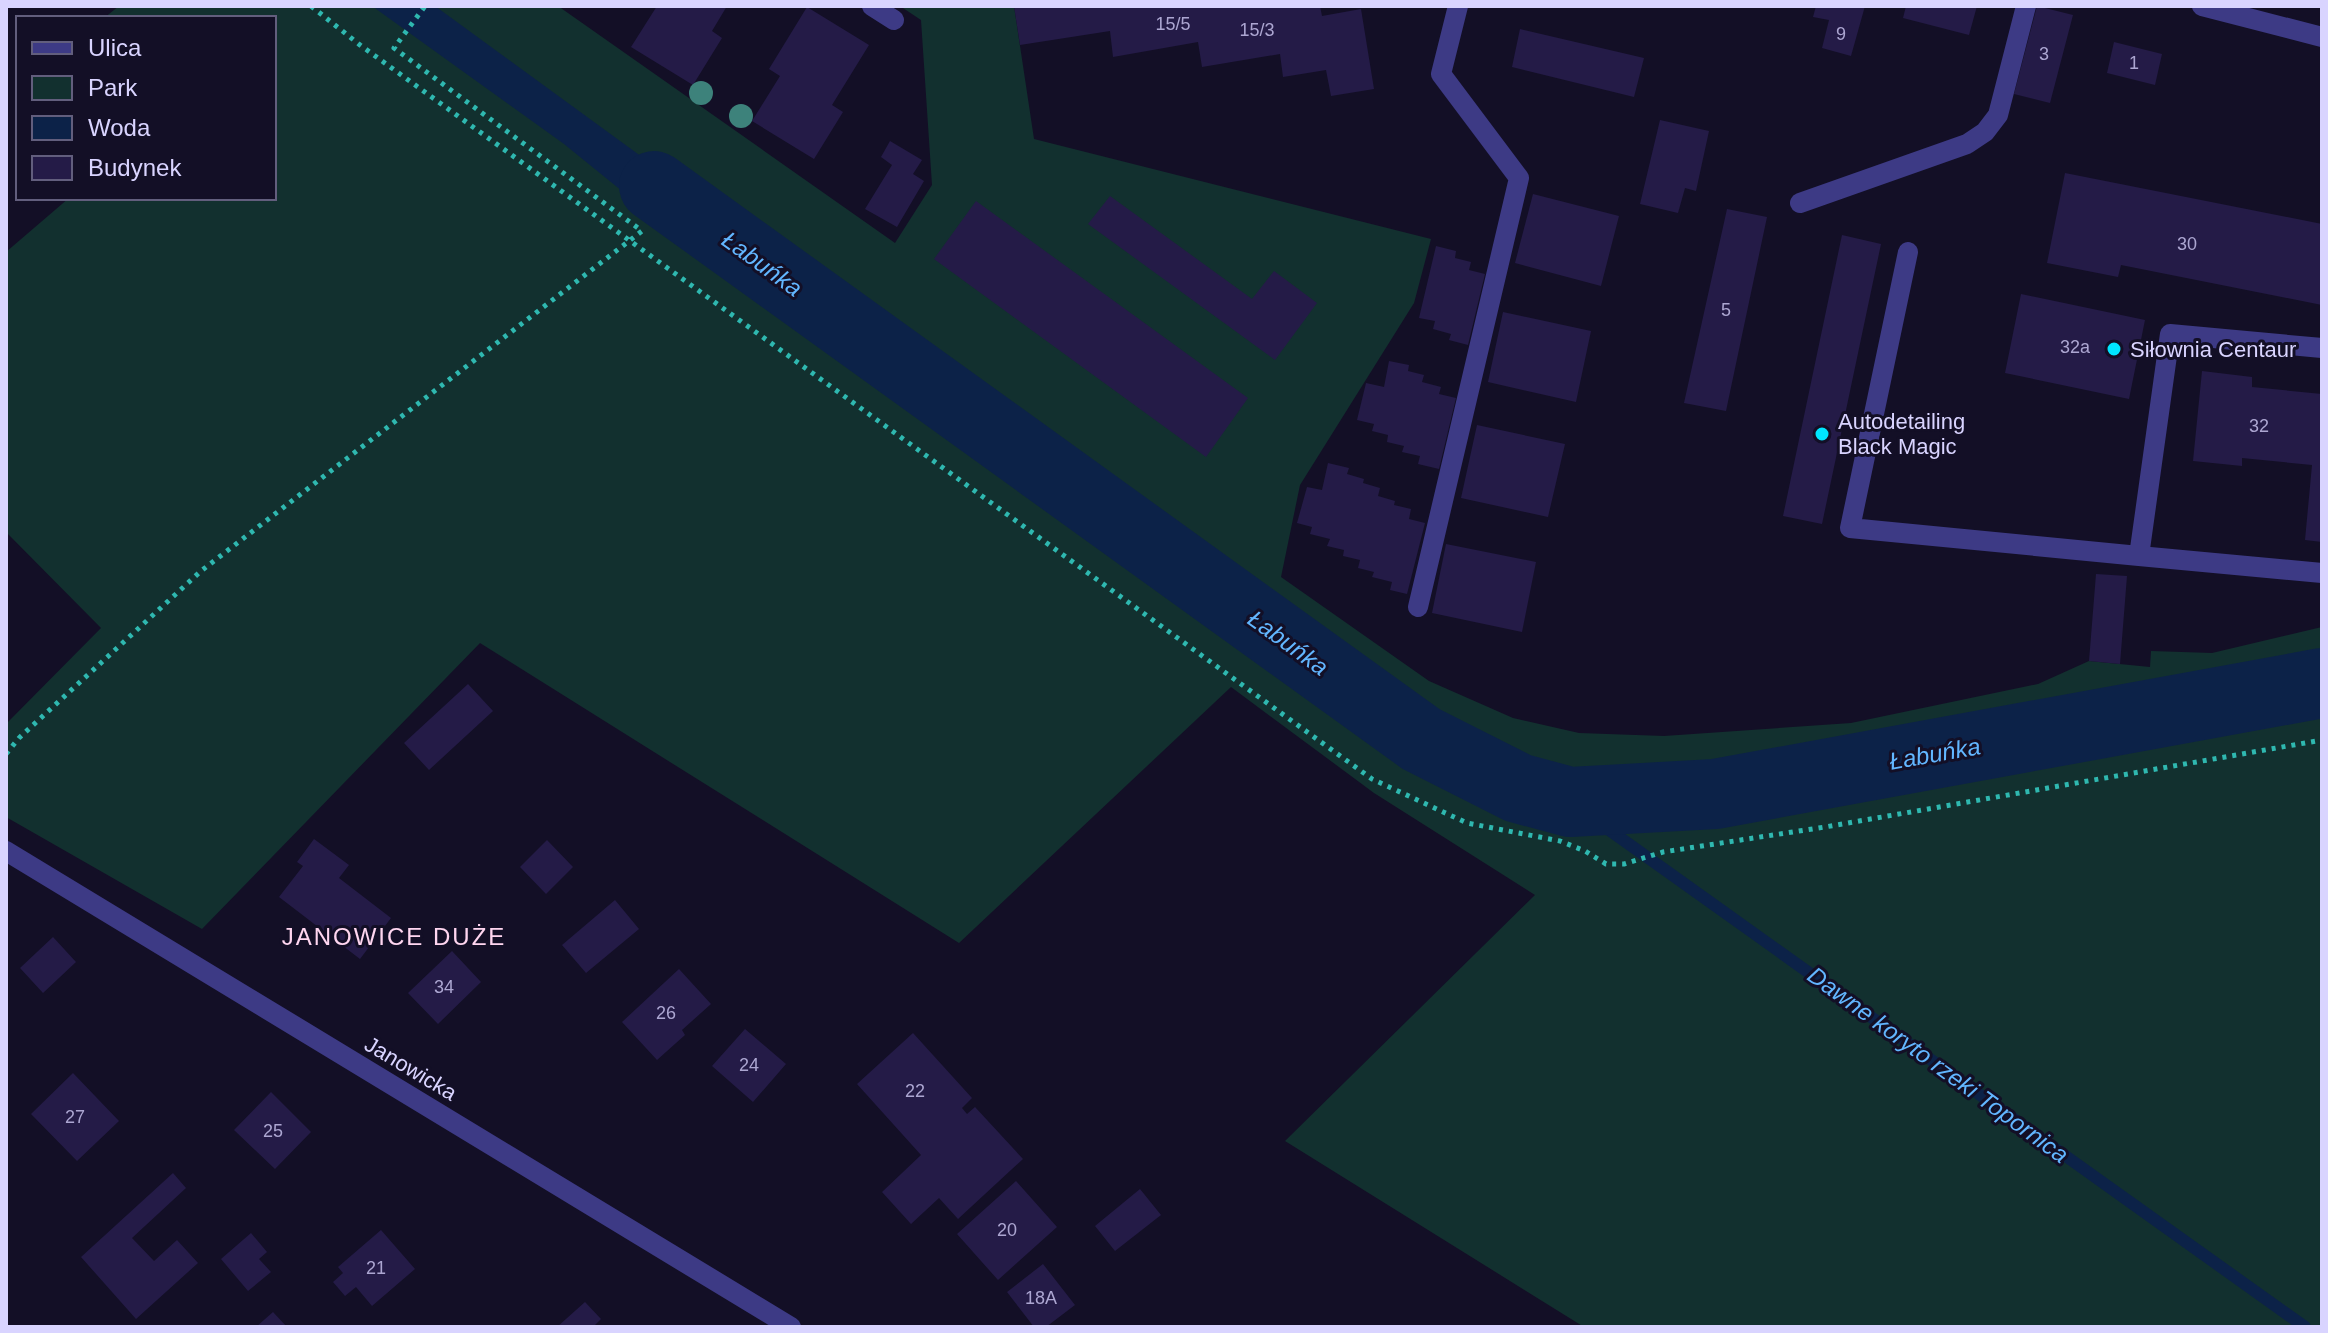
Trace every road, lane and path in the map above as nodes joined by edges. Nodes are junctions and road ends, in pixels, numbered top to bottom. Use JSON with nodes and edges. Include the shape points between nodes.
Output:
{"nodes":[{"id":1,"x":311,"y":6,"type":"edge"},
{"id":2,"x":425,"y":6,"type":"edge"},
{"id":3,"x":872,"y":6,"type":"edge"},
{"id":4,"x":1458,"y":6,"type":"edge"},
{"id":5,"x":2026,"y":6,"type":"edge"},
{"id":6,"x":2202,"y":6,"type":"edge"},
{"id":7,"x":894,"y":20,"type":"dead end"},
{"id":8,"x":2322,"y":37,"type":"edge"},
{"id":9,"x":1800,"y":203,"type":"dead end"},
{"id":10,"x":630,"y":242,"type":"junction"},
{"id":11,"x":1908,"y":252,"type":"dead end"},
{"id":12,"x":2322,"y":348,"type":"edge"},
{"id":13,"x":2139,"y":556,"type":"junction"},
{"id":14,"x":2322,"y":573,"type":"edge"},
{"id":15,"x":1418,"y":607,"type":"dead end"},
{"id":16,"x":2322,"y":740,"type":"edge"},
{"id":17,"x":6,"y":754,"type":"edge"},
{"id":18,"x":6,"y":851,"type":"edge"},
{"id":19,"x":791,"y":1327,"type":"edge"}],
"edges":[{"from":1,"to":10,"type":"path"},
{"from":2,"to":10,"type":"path","via":[[394,48],[642,231]]},
{"from":3,"to":7,"type":"street"},
{"from":4,"to":15,"type":"street","via":[[1441,74],[1519,178]]},
{"from":5,"to":9,"type":"street","via":[[1998,115],[1985,132],[1967,144]]},
{"from":6,"to":8,"type":"street"},
{"from":10,"to":16,"type":"path","via":[[1372,779],[1467,823],[1560,841],[1606,864]]},
{"from":10,"to":17,"type":"path","via":[[201,571]]},
{"from":11,"to":13,"type":"street","via":[[1850,528]]},
{"from":12,"to":13,"type":"street","via":[[2170,334]]},
{"from":13,"to":14,"type":"street"},
{"from":18,"to":19,"type":"street","name":"Janowicka"}]}
